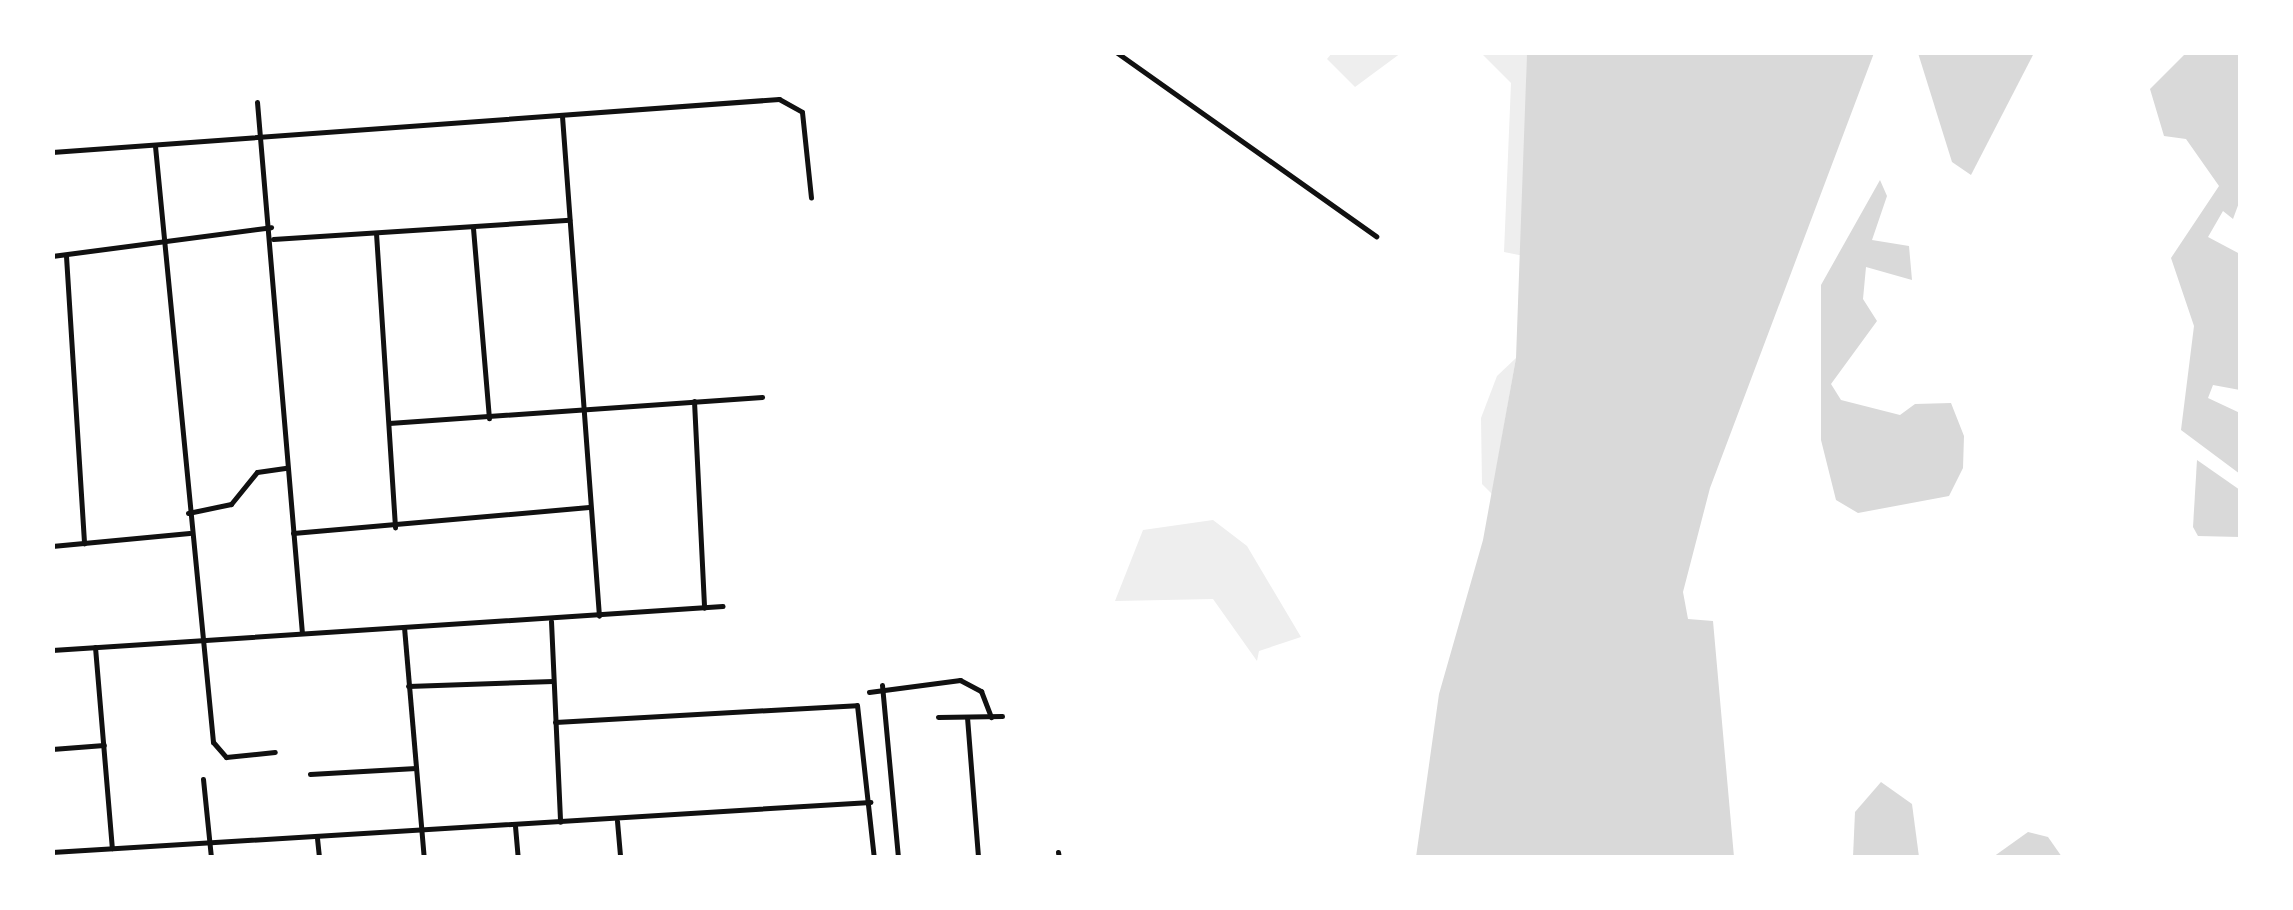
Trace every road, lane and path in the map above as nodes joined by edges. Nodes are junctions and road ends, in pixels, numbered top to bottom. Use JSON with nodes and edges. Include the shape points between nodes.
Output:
{"nodes":[{"id":1,"x":1116,"y":52,"type":"edge"},
{"id":2,"x":257,"y":102,"type":"dead end"},
{"id":3,"x":562,"y":116,"type":"junction"},
{"id":4,"x":258,"y":139,"type":"junction"},
{"id":5,"x":155,"y":146,"type":"junction"},
{"id":6,"x":52,"y":152,"type":"edge"},
{"id":7,"x":812,"y":198,"type":"dead end"},
{"id":8,"x":570,"y":220,"type":"junction"},
{"id":9,"x":271,"y":227,"type":"junction"},
{"id":10,"x":473,"y":228,"type":"junction"},
{"id":11,"x":376,"y":233,"type":"junction"},
{"id":12,"x":1376,"y":236,"type":"dead end"},
{"id":13,"x":273,"y":238,"type":"junction"},
{"id":14,"x":164,"y":244,"type":"junction"},
{"id":15,"x":52,"y":256,"type":"edge"},
{"id":16,"x":66,"y":256,"type":"junction"},
{"id":17,"x":762,"y":397,"type":"dead end"},
{"id":18,"x":694,"y":402,"type":"junction"},
{"id":19,"x":580,"y":408,"type":"junction"},
{"id":20,"x":489,"y":418,"type":"junction"},
{"id":21,"x":388,"y":423,"type":"junction"},
{"id":22,"x":288,"y":468,"type":"junction"},
{"id":23,"x":590,"y":506,"type":"junction"},
{"id":24,"x":188,"y":513,"type":"junction"},
{"id":25,"x":395,"y":527,"type":"junction"},
{"id":26,"x":189,"y":532,"type":"junction"},
{"id":27,"x":293,"y":533,"type":"junction"},
{"id":28,"x":84,"y":543,"type":"junction"},
{"id":29,"x":52,"y":546,"type":"edge"},
{"id":30,"x":723,"y":606,"type":"dead end"},
{"id":31,"x":704,"y":608,"type":"junction"},
{"id":32,"x":599,"y":616,"type":"junction"},
{"id":33,"x":551,"y":620,"type":"junction"},
{"id":34,"x":404,"y":628,"type":"junction"},
{"id":35,"x":302,"y":634,"type":"junction"},
{"id":36,"x":199,"y":640,"type":"junction"},
{"id":37,"x":95,"y":647,"type":"junction"},
{"id":38,"x":52,"y":650,"type":"edge"},
{"id":39,"x":553,"y":681,"type":"junction"},
{"id":40,"x":882,"y":685,"type":"junction"},
{"id":41,"x":408,"y":686,"type":"junction"},
{"id":42,"x":869,"y":692,"type":"dead end"},
{"id":43,"x":991,"y":716,"type":"junction"},
{"id":44,"x":1002,"y":716,"type":"dead end"},
{"id":45,"x":938,"y":717,"type":"dead end"},
{"id":46,"x":967,"y":717,"type":"junction"},
{"id":47,"x":555,"y":722,"type":"junction"},
{"id":48,"x":104,"y":745,"type":"junction"},
{"id":49,"x":52,"y":750,"type":"edge"},
{"id":50,"x":275,"y":752,"type":"dead end"},
{"id":51,"x":416,"y":768,"type":"junction"},
{"id":52,"x":310,"y":774,"type":"dead end"},
{"id":53,"x":203,"y":779,"type":"dead end"},
{"id":54,"x":870,"y":802,"type":"junction"},
{"id":55,"x":617,"y":821,"type":"junction"},
{"id":56,"x":560,"y":823,"type":"junction"},
{"id":57,"x":516,"y":826,"type":"junction"},
{"id":58,"x":422,"y":834,"type":"junction"},
{"id":59,"x":317,"y":838,"type":"junction"},
{"id":60,"x":209,"y":842,"type":"junction"},
{"id":61,"x":112,"y":848,"type":"junction"},
{"id":62,"x":52,"y":852,"type":"edge"},
{"id":63,"x":211,"y":858,"type":"edge"},
{"id":64,"x":320,"y":858,"type":"edge"},
{"id":65,"x":424,"y":858,"type":"edge"},
{"id":66,"x":518,"y":858,"type":"edge"},
{"id":67,"x":620,"y":858,"type":"edge"},
{"id":68,"x":874,"y":858,"type":"edge"},
{"id":69,"x":898,"y":858,"type":"edge"},
{"id":70,"x":978,"y":858,"type":"edge"}],
"edges":[{"from":1,"to":12,"type":"street"},
{"from":2,"to":4,"type":"street"},
{"from":3,"to":4,"type":"street"},
{"from":3,"to":7,"type":"street","via":[[786,100],[802,112]]},
{"from":3,"to":8,"type":"street"},
{"from":4,"to":5,"type":"street"},
{"from":4,"to":9,"type":"street"},
{"from":5,"to":6,"type":"street"},
{"from":5,"to":14,"type":"street"},
{"from":8,"to":10,"type":"street"},
{"from":8,"to":19,"type":"street"},
{"from":9,"to":13,"type":"street"},
{"from":9,"to":14,"type":"street"},
{"from":10,"to":11,"type":"street"},
{"from":10,"to":20,"type":"street"},
{"from":11,"to":13,"type":"street"},
{"from":11,"to":21,"type":"street"},
{"from":13,"to":22,"type":"street"},
{"from":14,"to":16,"type":"street"},
{"from":14,"to":24,"type":"street"},
{"from":15,"to":16,"type":"street"},
{"from":16,"to":28,"type":"street"},
{"from":17,"to":18,"type":"street"},
{"from":18,"to":19,"type":"street"},
{"from":18,"to":31,"type":"street"},
{"from":19,"to":20,"type":"street"},
{"from":19,"to":23,"type":"street"},
{"from":20,"to":21,"type":"street"},
{"from":21,"to":25,"type":"street"},
{"from":22,"to":24,"type":"street","via":[[257,472],[231,504]]},
{"from":22,"to":27,"type":"street"},
{"from":23,"to":25,"type":"street"},
{"from":23,"to":32,"type":"street"},
{"from":24,"to":26,"type":"street"},
{"from":25,"to":27,"type":"street"},
{"from":26,"to":28,"type":"street"},
{"from":26,"to":36,"type":"street"},
{"from":27,"to":35,"type":"street"},
{"from":28,"to":29,"type":"street"},
{"from":30,"to":31,"type":"street"},
{"from":31,"to":32,"type":"street"},
{"from":32,"to":33,"type":"street"},
{"from":33,"to":34,"type":"street"},
{"from":33,"to":39,"type":"street"},
{"from":34,"to":35,"type":"street"},
{"from":34,"to":41,"type":"street"},
{"from":35,"to":36,"type":"street"},
{"from":36,"to":37,"type":"street"},
{"from":36,"to":50,"type":"street","via":[[214,749],[226,757]]},
{"from":37,"to":38,"type":"street"},
{"from":37,"to":48,"type":"street"},
{"from":39,"to":41,"type":"street"},
{"from":39,"to":47,"type":"street"},
{"from":40,"to":42,"type":"street"},
{"from":40,"to":43,"type":"street","via":[[960,680],[981,692]]},
{"from":40,"to":69,"type":"street"},
{"from":41,"to":51,"type":"street"},
{"from":43,"to":44,"type":"street"},
{"from":43,"to":46,"type":"street"},
{"from":45,"to":46,"type":"street"},
{"from":46,"to":70,"type":"street"},
{"from":47,"to":54,"type":"street","via":[[857,706]]},
{"from":47,"to":56,"type":"street"},
{"from":48,"to":49,"type":"street"},
{"from":48,"to":61,"type":"street"},
{"from":51,"to":52,"type":"street"},
{"from":51,"to":58,"type":"street"},
{"from":53,"to":60,"type":"street"},
{"from":54,"to":55,"type":"street"},
{"from":54,"to":68,"type":"street"},
{"from":55,"to":56,"type":"street"},
{"from":55,"to":67,"type":"street"},
{"from":56,"to":57,"type":"street"},
{"from":57,"to":58,"type":"street"},
{"from":57,"to":66,"type":"street"},
{"from":58,"to":59,"type":"street"},
{"from":58,"to":65,"type":"street"},
{"from":59,"to":60,"type":"street"},
{"from":59,"to":64,"type":"street"},
{"from":60,"to":61,"type":"street"},
{"from":60,"to":63,"type":"street"},
{"from":61,"to":62,"type":"street"}]}
